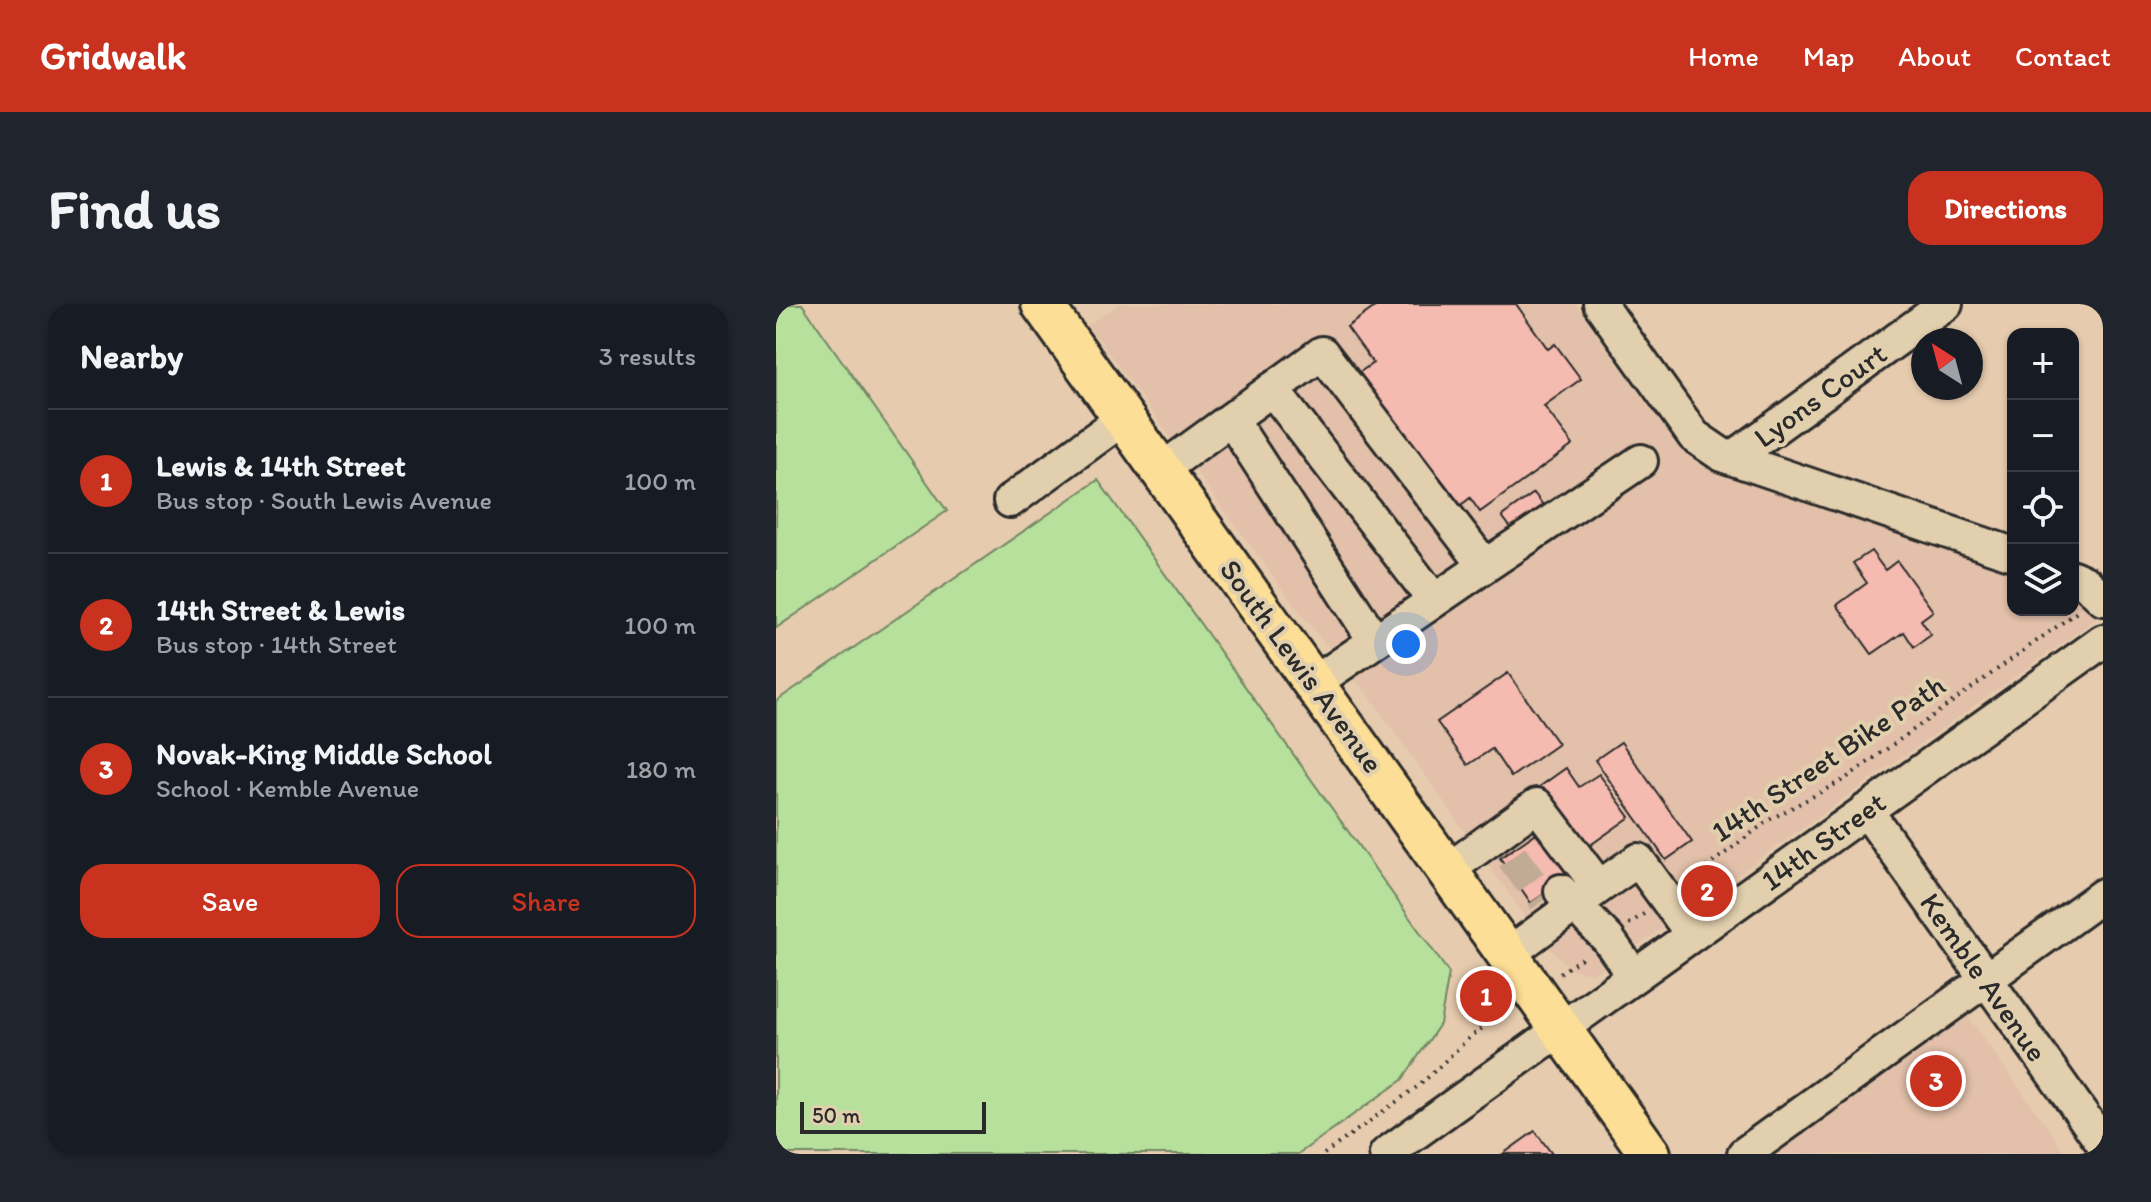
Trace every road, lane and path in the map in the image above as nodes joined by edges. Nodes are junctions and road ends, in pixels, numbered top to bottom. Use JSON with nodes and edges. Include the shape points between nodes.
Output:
{"nodes":[{"id":1,"x":1042,"y":304,"type":"edge"},
{"id":2,"x":1600,"y":304,"type":"edge"},
{"id":3,"x":1946,"y":304,"type":"edge"},
{"id":4,"x":1272,"y":389,"type":"junction"},
{"id":5,"x":1124,"y":418,"type":"junction"},
{"id":6,"x":1231,"y":419,"type":"junction"},
{"id":7,"x":1733,"y":458,"type":"junction"},
{"id":8,"x":1641,"y":461,"type":"dead end"},
{"id":9,"x":1161,"y":470,"type":"junction"},
{"id":10,"x":1010,"y":501,"type":"dead end"},
{"id":11,"x":2007,"y":552,"type":"edge"},
{"id":12,"x":1485,"y":566,"type":"junction"},
{"id":13,"x":2079,"y":580,"type":"edge"},
{"id":14,"x":2103,"y":599,"type":"edge"},
{"id":15,"x":1434,"y":600,"type":"junction"},
{"id":16,"x":2070,"y":616,"type":"edge"},
{"id":17,"x":1375,"y":641,"type":"junction"},
{"id":18,"x":2103,"y":641,"type":"edge"},
{"id":19,"x":1314,"y":683,"type":"junction"},
{"id":20,"x":1866,"y":810,"type":"junction"},
{"id":21,"x":1448,"y":870,"type":"junction"},
{"id":22,"x":1599,"y":887,"type":"junction"},
{"id":23,"x":2103,"y":895,"type":"edge"},
{"id":24,"x":1666,"y":898,"type":"junction"},
{"id":25,"x":1558,"y":903,"type":"junction"},
{"id":26,"x":1692,"y":934,"type":"junction"},
{"id":27,"x":1608,"y":939,"type":"junction"},
{"id":28,"x":1508,"y":954,"type":"junction"},
{"id":29,"x":1569,"y":967,"type":"dead end"},
{"id":30,"x":1634,"y":976,"type":"junction"},
{"id":31,"x":1986,"y":979,"type":"junction"},
{"id":32,"x":1486,"y":1025,"type":"dead end"},
{"id":33,"x":1562,"y":1028,"type":"junction"},
{"id":34,"x":2103,"y":1144,"type":"edge"},
{"id":35,"x":1324,"y":1154,"type":"edge"},
{"id":36,"x":1386,"y":1154,"type":"edge"},
{"id":37,"x":1650,"y":1154,"type":"edge"},
{"id":38,"x":1744,"y":1154,"type":"edge"}],
"edges":[{"from":1,"to":5,"type":"main road","name":"South Lewis Avenue"},
{"from":2,"to":7,"type":"street","via":[[1694,436]]},
{"from":3,"to":7,"type":"street","name":"Lyons Court"},
{"from":4,"to":6,"type":"street"},
{"from":4,"to":12,"type":"street","via":[[1322,353]]},
{"from":4,"to":15,"type":"street"},
{"from":5,"to":9,"type":"main road","name":"South Lewis Avenue"},
{"from":5,"to":10,"type":"street"},
{"from":6,"to":9,"type":"street"},
{"from":6,"to":17,"type":"street"},
{"from":7,"to":11,"type":"street"},
{"from":8,"to":12,"type":"street"},
{"from":9,"to":19,"type":"main road","name":"South Lewis Avenue"},
{"from":12,"to":15,"type":"street"},
{"from":13,"to":14,"type":"street"},
{"from":15,"to":17,"type":"street"},
{"from":16,"to":24,"type":"path","name":"14th Street Bike Path","via":[[1845,779],[1769,820]]},
{"from":17,"to":19,"type":"street"},
{"from":18,"to":20,"type":"street","name":"14th Street"},
{"from":19,"to":21,"type":"main road","name":"South Lewis Avenue"},
{"from":20,"to":26,"type":"street","name":"14th Street"},
{"from":20,"to":31,"type":"street","name":"Kemble Avenue"},
{"from":21,"to":22,"type":"street","via":[[1512,840],[1537,805]]},
{"from":21,"to":28,"type":"main road","name":"South Lewis Avenue"},
{"from":22,"to":24,"type":"street","via":[[1638,860]]},
{"from":22,"to":25,"type":"street"},
{"from":23,"to":31,"type":"street"},
{"from":24,"to":26,"type":"street"},
{"from":24,"to":27,"type":"path","name":"14th Street Bike Path"},
{"from":25,"to":27,"type":"street"},
{"from":25,"to":28,"type":"street"},
{"from":26,"to":30,"type":"street","name":"14th Street"},
{"from":27,"to":29,"type":"path","name":"14th Street Bike Path"},
{"from":27,"to":30,"type":"street"},
{"from":28,"to":33,"type":"main road","name":"South Lewis Avenue"},
{"from":30,"to":33,"type":"street","name":"14th Street"},
{"from":31,"to":34,"type":"street","name":"Kemble Avenue"},
{"from":31,"to":38,"type":"street"},
{"from":32,"to":35,"type":"path","via":[[1421,1084]]},
{"from":33,"to":36,"type":"street","name":"14th Street"},
{"from":33,"to":37,"type":"main road","name":"South Lewis Avenue"}]}
